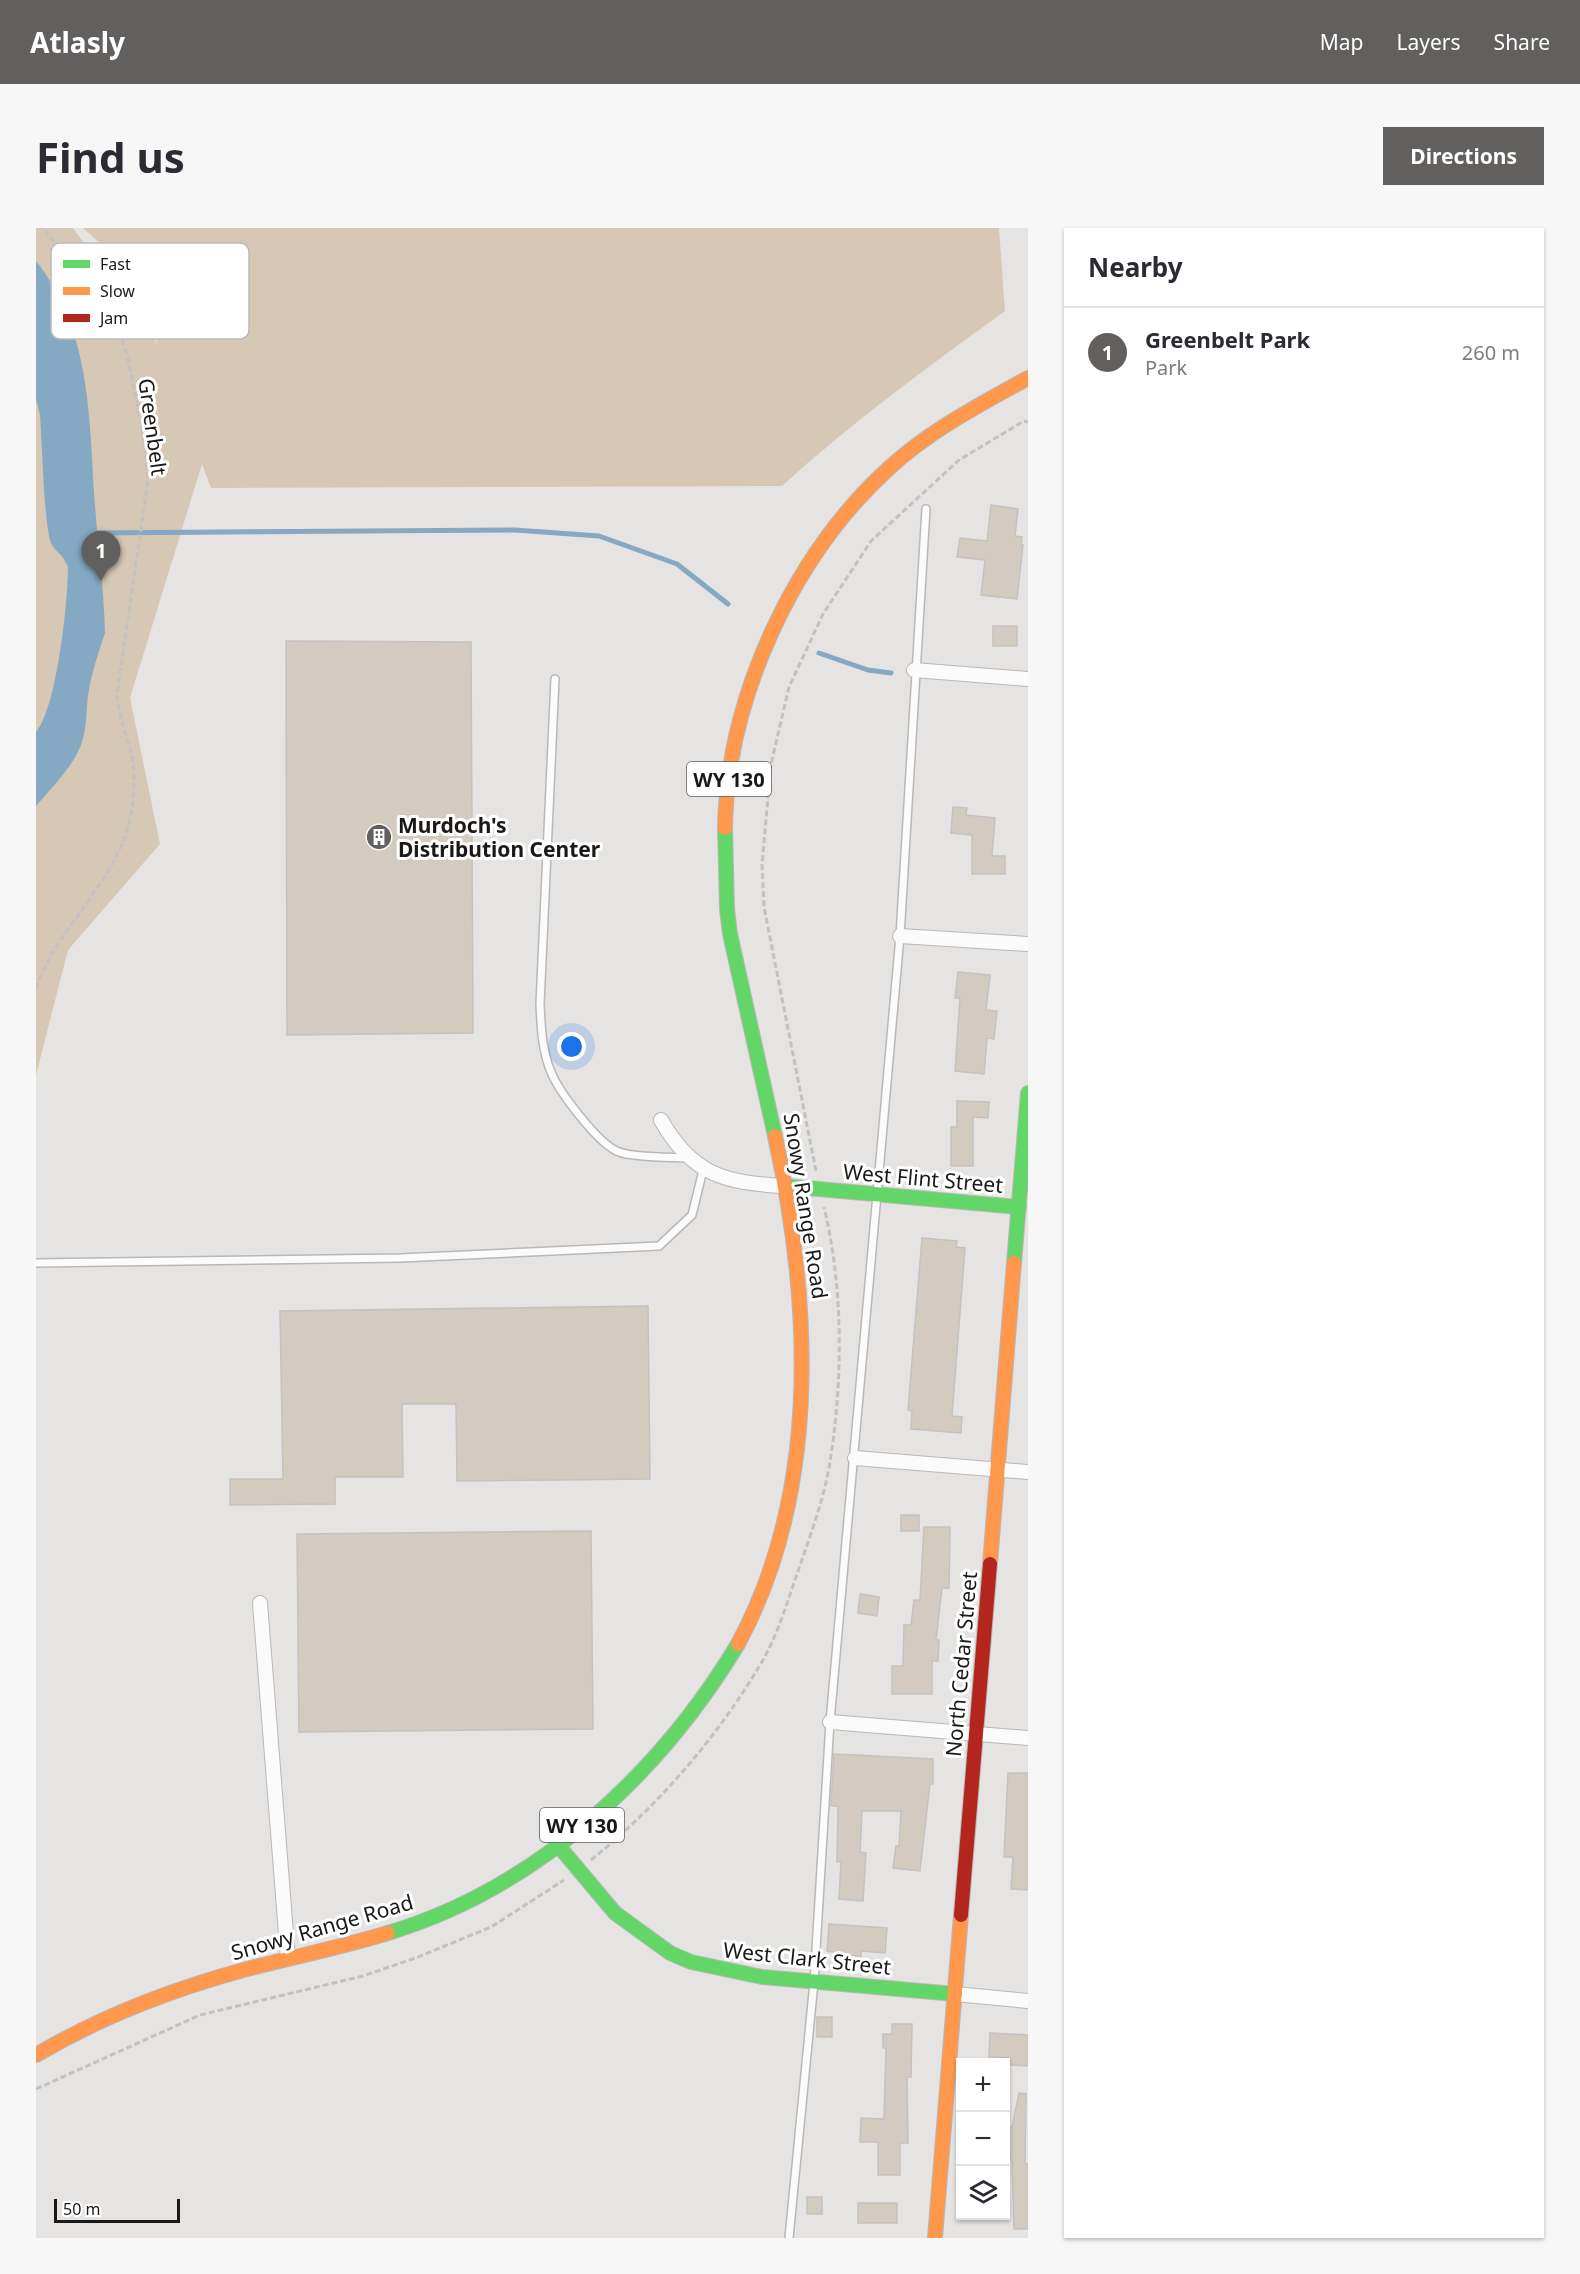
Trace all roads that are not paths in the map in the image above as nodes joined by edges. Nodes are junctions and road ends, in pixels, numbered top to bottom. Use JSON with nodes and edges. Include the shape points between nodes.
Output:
{"nodes":[{"id":1,"x":1028,"y":378,"type":"edge"},
{"id":2,"x":926,"y":509,"type":"dead end"},
{"id":3,"x":914,"y":670,"type":"junction"},
{"id":4,"x":555,"y":679,"type":"dead end"},
{"id":5,"x":1028,"y":679,"type":"edge"},
{"id":6,"x":900,"y":936,"type":"junction"},
{"id":7,"x":1028,"y":944,"type":"edge"},
{"id":8,"x":1028,"y":1093,"type":"edge"},
{"id":9,"x":661,"y":1120,"type":"dead end"},
{"id":10,"x":689,"y":1158,"type":"junction"},
{"id":11,"x":704,"y":1170,"type":"junction"},
{"id":12,"x":786,"y":1186,"type":"junction"},
{"id":13,"x":879,"y":1195,"type":"junction"},
{"id":14,"x":1023,"y":1208,"type":"edge"},
{"id":15,"x":36,"y":1263,"type":"edge"},
{"id":16,"x":855,"y":1458,"type":"junction"},
{"id":17,"x":998,"y":1470,"type":"junction"},
{"id":18,"x":1028,"y":1472,"type":"edge"},
{"id":19,"x":260,"y":1603,"type":"dead end"},
{"id":20,"x":830,"y":1722,"type":"junction"},
{"id":21,"x":976,"y":1734,"type":"junction"},
{"id":22,"x":1028,"y":1738,"type":"edge"},
{"id":23,"x":557,"y":1845,"type":"junction"},
{"id":24,"x":288,"y":1959,"type":"junction"},
{"id":25,"x":814,"y":1982,"type":"junction"},
{"id":26,"x":955,"y":1994,"type":"junction"},
{"id":27,"x":1028,"y":2001,"type":"edge"},
{"id":28,"x":36,"y":2055,"type":"edge"},
{"id":29,"x":789,"y":2238,"type":"edge"},
{"id":30,"x":935,"y":2238,"type":"edge"}],
"edges":[{"from":1,"to":12,"type":"main road","name":"Snowy Range Road","number":"WY 130","via":[[970,409],[906,452],[842,514],[788,597],[763,648],[747,695],[725,815],[728,918]]},
{"from":2,"to":3,"type":"lane"},
{"from":3,"to":5,"type":"street"},
{"from":3,"to":6,"type":"lane"},
{"from":4,"to":10,"type":"lane","via":[[540,1004],[551,1072],[573,1107],[600,1138],[619,1152]]},
{"from":6,"to":7,"type":"street"},
{"from":6,"to":13,"type":"lane"},
{"from":8,"to":14,"type":"main road","name":"North Cedar Street"},
{"from":9,"to":10,"type":"street","name":"West Flint Street"},
{"from":10,"to":11,"type":"street","name":"West Flint Street"},
{"from":11,"to":12,"type":"street","name":"West Flint Street","via":[[724,1179]]},
{"from":11,"to":15,"type":"lane","via":[[692,1215],[659,1246],[400,1258]]},
{"from":12,"to":13,"type":"main road","name":"West Flint Street"},
{"from":12,"to":23,"type":"main road","name":"Snowy Range Road","number":"WY 130","via":[[804,1334],[803,1390],[792,1480],[761,1595],[741,1637],[668,1743],[615,1799]]},
{"from":13,"to":14,"type":"main road","name":"West Flint Street"},
{"from":13,"to":16,"type":"lane"},
{"from":14,"to":17,"type":"main road","name":"North Cedar Street"},
{"from":16,"to":17,"type":"street"},
{"from":16,"to":20,"type":"lane"},
{"from":17,"to":18,"type":"street"},
{"from":17,"to":21,"type":"main road","name":"North Cedar Street"},
{"from":19,"to":24,"type":"street"},
{"from":20,"to":21,"type":"street"},
{"from":20,"to":25,"type":"lane"},
{"from":21,"to":22,"type":"street"},
{"from":21,"to":26,"type":"main road","name":"North Cedar Street"},
{"from":23,"to":24,"type":"main road","name":"Snowy Range Road","number":"WY 130","via":[[484,1891],[422,1922],[362,1942]]},
{"from":23,"to":25,"type":"main road","name":"West Clark Street","via":[[615,1913],[670,1953],[714,1969]]},
{"from":24,"to":28,"type":"main road","name":"Snowy Range Road","number":"WY 130","via":[[150,2000],[96,2022]]},
{"from":25,"to":26,"type":"main road","name":"West Clark Street"},
{"from":25,"to":29,"type":"lane"},
{"from":26,"to":27,"type":"street","name":"West Clark Street"},
{"from":26,"to":30,"type":"main road","name":"North Cedar Street"}]}
